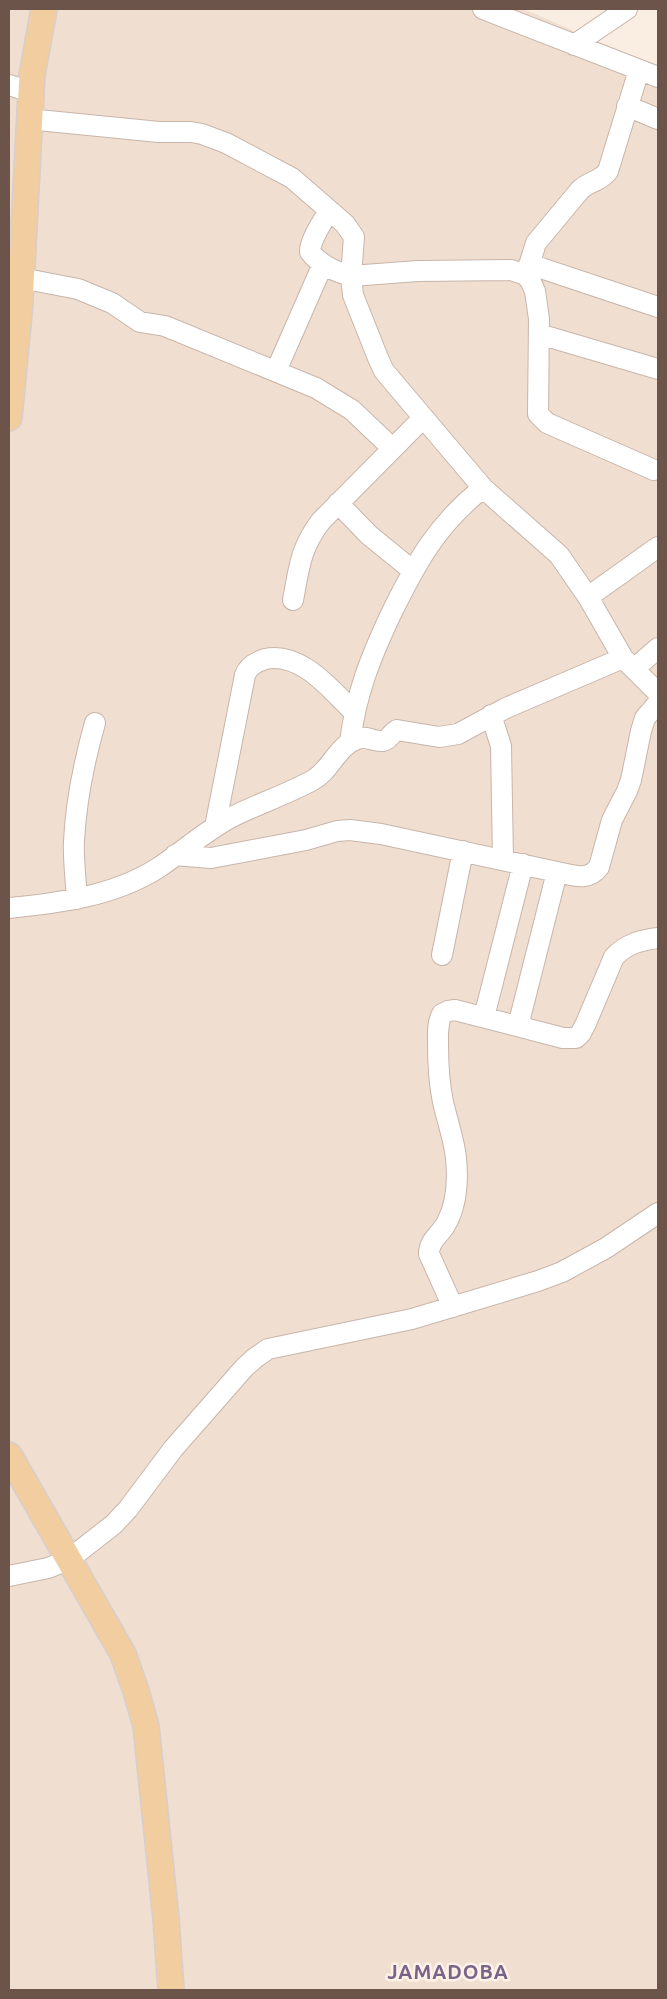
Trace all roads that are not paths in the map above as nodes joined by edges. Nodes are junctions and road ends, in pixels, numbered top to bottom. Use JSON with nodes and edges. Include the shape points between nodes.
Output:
{"nodes":[{"id":1,"x":44,"y":9,"type":"edge"},
{"id":2,"x":483,"y":9,"type":"edge"},
{"id":3,"x":627,"y":9,"type":"edge"},
{"id":4,"x":574,"y":45,"type":"junction"},
{"id":5,"x":639,"y":70,"type":"junction"},
{"id":6,"x":658,"y":77,"type":"edge"},
{"id":7,"x":20,"y":88,"type":"edge"},
{"id":8,"x":627,"y":106,"type":"junction"},
{"id":9,"x":28,"y":119,"type":"junction"},
{"id":10,"x":658,"y":119,"type":"edge"},
{"id":11,"x":329,"y":210,"type":"junction"},
{"id":12,"x":323,"y":264,"type":"junction"},
{"id":13,"x":528,"y":270,"type":"junction"},
{"id":14,"x":351,"y":276,"type":"junction"},
{"id":15,"x":21,"y":278,"type":"junction"},
{"id":16,"x":658,"y":307,"type":"edge"},
{"id":17,"x":539,"y":334,"type":"junction"},
{"id":18,"x":658,"y":369,"type":"edge"},
{"id":19,"x":276,"y":371,"type":"junction"},
{"id":20,"x":9,"y":408,"type":"edge"},
{"id":21,"x":423,"y":418,"type":"junction"},
{"id":22,"x":392,"y":448,"type":"junction"},
{"id":23,"x":654,"y":470,"type":"dead end"},
{"id":24,"x":483,"y":488,"type":"junction"},
{"id":25,"x":338,"y":503,"type":"junction"},
{"id":26,"x":658,"y":546,"type":"edge"},
{"id":27,"x":412,"y":570,"type":"junction"},
{"id":28,"x":588,"y":597,"type":"junction"},
{"id":29,"x":293,"y":600,"type":"dead end"},
{"id":30,"x":658,"y":648,"type":"edge"},
{"id":31,"x":629,"y":664,"type":"junction"},
{"id":32,"x":658,"y":693,"type":"edge"},
{"id":33,"x":658,"y":703,"type":"edge"},
{"id":34,"x":354,"y":712,"type":"junction"},
{"id":35,"x":491,"y":715,"type":"junction"},
{"id":36,"x":95,"y":723,"type":"dead end"},
{"id":37,"x":350,"y":742,"type":"junction"},
{"id":38,"x":215,"y":827,"type":"junction"},
{"id":39,"x":463,"y":851,"type":"junction"},
{"id":40,"x":175,"y":855,"type":"junction"},
{"id":41,"x":503,"y":860,"type":"junction"},
{"id":42,"x":523,"y":864,"type":"junction"},
{"id":43,"x":557,"y":872,"type":"junction"},
{"id":44,"x":77,"y":899,"type":"junction"},
{"id":45,"x":9,"y":908,"type":"edge"},
{"id":46,"x":658,"y":938,"type":"edge"},
{"id":47,"x":442,"y":955,"type":"dead end"},
{"id":48,"x":484,"y":1018,"type":"junction"},
{"id":49,"x":518,"y":1026,"type":"junction"},
{"id":50,"x":658,"y":1213,"type":"edge"},
{"id":51,"x":453,"y":1307,"type":"junction"},
{"id":52,"x":9,"y":1455,"type":"edge"},
{"id":53,"x":68,"y":1560,"type":"junction"},
{"id":54,"x":9,"y":1576,"type":"edge"},
{"id":55,"x":171,"y":1990,"type":"edge"}],
"edges":[{"from":1,"to":7,"type":"main road"},
{"from":2,"to":4,"type":"street"},
{"from":3,"to":4,"type":"street"},
{"from":4,"to":5,"type":"street"},
{"from":5,"to":6,"type":"street"},
{"from":5,"to":8,"type":"street"},
{"from":7,"to":9,"type":"main road"},
{"from":8,"to":10,"type":"street"},
{"from":8,"to":13,"type":"street","via":[[608,171],[580,190],[540,236],[532,250]]},
{"from":9,"to":11,"type":"street","via":[[202,134],[292,178]]},
{"from":9,"to":15,"type":"main road"},
{"from":11,"to":12,"type":"street","via":[[310,247],[310,252]]},
{"from":11,"to":14,"type":"street","via":[[354,236]]},
{"from":12,"to":14,"type":"street"},
{"from":12,"to":19,"type":"street"},
{"from":13,"to":14,"type":"street","via":[[418,271]]},
{"from":13,"to":16,"type":"street"},
{"from":13,"to":17,"type":"street","via":[[538,304]]},
{"from":14,"to":21,"type":"street","via":[[353,295],[378,358],[391,381]]},
{"from":15,"to":19,"type":"street","via":[[78,289],[112,303],[140,322],[166,326]]},
{"from":15,"to":20,"type":"main road","via":[[15,371]]},
{"from":17,"to":18,"type":"street"},
{"from":17,"to":23,"type":"street","via":[[537,408],[542,419]]},
{"from":19,"to":22,"type":"street","via":[[340,402]]},
{"from":21,"to":22,"type":"street"},
{"from":21,"to":24,"type":"street"},
{"from":22,"to":25,"type":"street"},
{"from":24,"to":27,"type":"street","via":[[449,520]]},
{"from":24,"to":28,"type":"street","via":[[548,543]]},
{"from":25,"to":27,"type":"street","via":[[369,535]]},
{"from":25,"to":29,"type":"street","via":[[305,544]]},
{"from":26,"to":28,"type":"street"},
{"from":27,"to":34,"type":"street","via":[[366,672]]},
{"from":28,"to":31,"type":"street"},
{"from":30,"to":31,"type":"street"},
{"from":31,"to":32,"type":"street"},
{"from":31,"to":35,"type":"street"},
{"from":33,"to":43,"type":"street","via":[[645,718],[631,780],[612,820],[599,867],[589,876],[582,877]]},
{"from":34,"to":37,"type":"street"},
{"from":34,"to":38,"type":"street","via":[[322,681],[298,664],[273,658],[252,665],[245,676]]},
{"from":35,"to":37,"type":"street","via":[[466,730],[448,736],[397,730],[387,740],[363,737]]},
{"from":35,"to":41,"type":"street","via":[[501,746]]},
{"from":36,"to":44,"type":"street","via":[[85,758],[75,825]]},
{"from":37,"to":38,"type":"street","via":[[316,778]]},
{"from":38,"to":40,"type":"street"},
{"from":39,"to":40,"type":"street","via":[[350,830],[211,858]]},
{"from":39,"to":41,"type":"street"},
{"from":39,"to":47,"type":"street"},
{"from":40,"to":44,"type":"street","via":[[124,886]]},
{"from":41,"to":42,"type":"street"},
{"from":42,"to":43,"type":"street"},
{"from":42,"to":48,"type":"street"},
{"from":43,"to":49,"type":"street"},
{"from":44,"to":45,"type":"street"},
{"from":46,"to":49,"type":"street","via":[[636,942],[614,956],[586,1023],[576,1038],[563,1038]]},
{"from":48,"to":49,"type":"street"},
{"from":48,"to":51,"type":"street","via":[[448,1011],[442,1014],[438,1028],[440,1083],[454,1146],[456,1189],[447,1224],[432,1241],[429,1254]]},
{"from":50,"to":51,"type":"street","via":[[606,1248],[562,1272]]},
{"from":51,"to":53,"type":"street","via":[[285,1344],[254,1358],[173,1450],[128,1509]]},
{"from":52,"to":53,"type":"main road"},
{"from":53,"to":54,"type":"street"},
{"from":53,"to":55,"type":"main road","via":[[123,1654],[146,1726]]}]}
